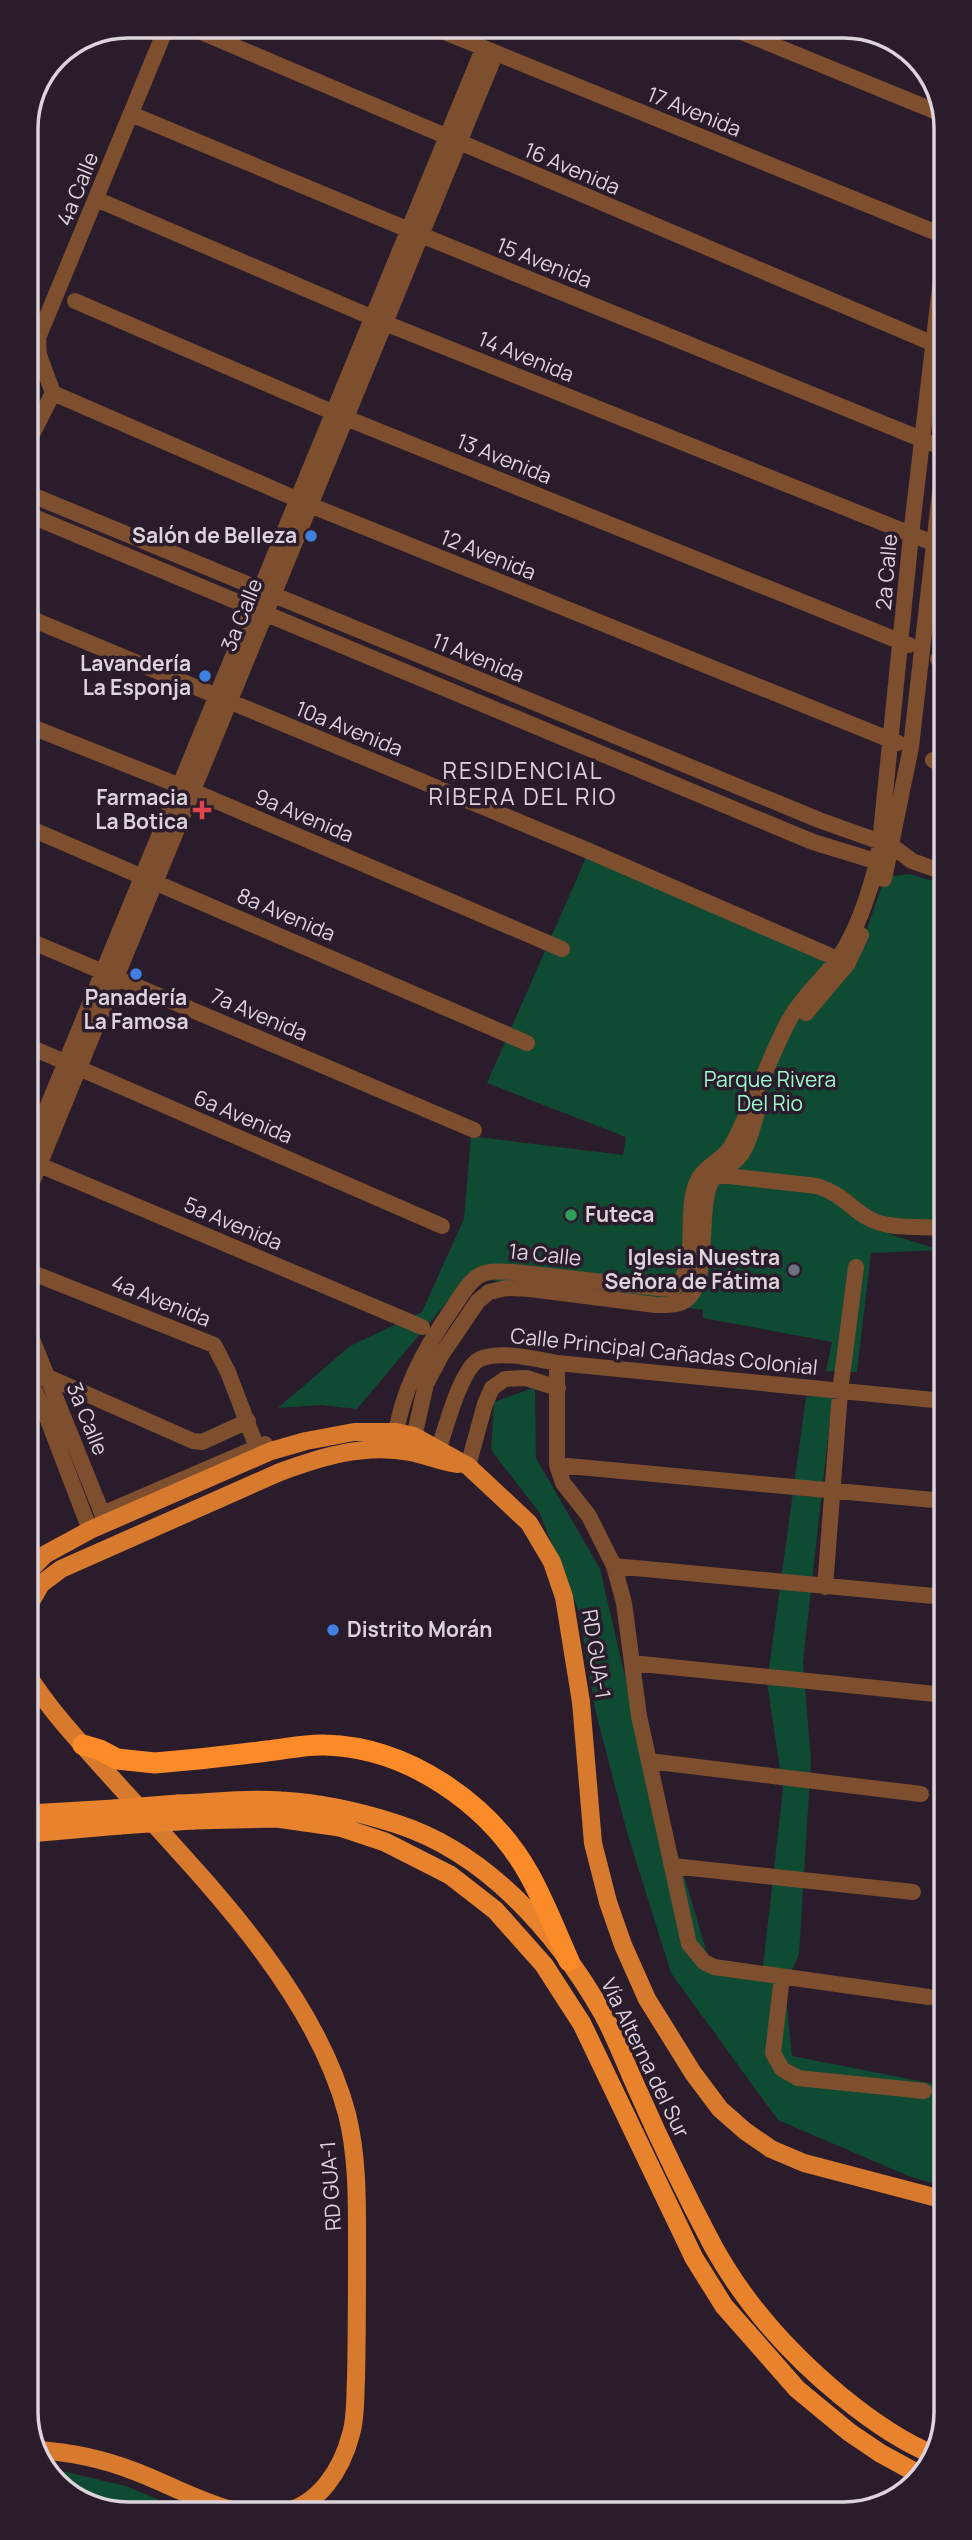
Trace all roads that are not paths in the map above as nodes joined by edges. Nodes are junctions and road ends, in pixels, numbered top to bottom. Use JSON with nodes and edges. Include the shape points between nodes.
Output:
{"nodes":[{"id":1,"x":162,"y":38,"type":"edge"},
{"id":2,"x":215,"y":38,"type":"edge"},
{"id":3,"x":458,"y":38,"type":"edge"},
{"id":4,"x":758,"y":39,"type":"edge"},
{"id":5,"x":489,"y":52,"type":"junction"},
{"id":6,"x":931,"y":110,"type":"edge"},
{"id":7,"x":131,"y":114,"type":"junction"},
{"id":8,"x":452,"y":141,"type":"junction"},
{"id":9,"x":96,"y":199,"type":"junction"},
{"id":10,"x":415,"y":232,"type":"junction"},
{"id":11,"x":934,"y":232,"type":"edge"},
{"id":12,"x":75,"y":301,"type":"dead end"},
{"id":13,"x":379,"y":320,"type":"junction"},
{"id":14,"x":39,"y":336,"type":"edge"},
{"id":15,"x":934,"y":344,"type":"edge"},
{"id":16,"x":39,"y":353,"type":"edge"},
{"id":17,"x":934,"y":370,"type":"edge"},
{"id":18,"x":53,"y":393,"type":"junction"},
{"id":19,"x":340,"y":414,"type":"junction"},
{"id":20,"x":39,"y":421,"type":"edge"},
{"id":21,"x":922,"y":441,"type":"junction"},
{"id":22,"x":934,"y":445,"type":"edge"},
{"id":23,"x":39,"y":498,"type":"edge"},
{"id":24,"x":304,"y":502,"type":"junction"},
{"id":25,"x":39,"y":519,"type":"edge"},
{"id":26,"x":911,"y":535,"type":"junction"},
{"id":27,"x":934,"y":544,"type":"edge"},
{"id":28,"x":934,"y":569,"type":"edge"},
{"id":29,"x":266,"y":593,"type":"junction"},
{"id":30,"x":259,"y":612,"type":"junction"},
{"id":31,"x":39,"y":622,"type":"edge"},
{"id":32,"x":902,"y":642,"type":"junction"},
{"id":33,"x":921,"y":648,"type":"junction"},
{"id":34,"x":223,"y":699,"type":"junction"},
{"id":35,"x":39,"y":730,"type":"edge"},
{"id":36,"x":891,"y":741,"type":"junction"},
{"id":37,"x":911,"y":747,"type":"junction"},
{"id":38,"x":186,"y":789,"type":"junction"},
{"id":39,"x":39,"y":832,"type":"edge"},
{"id":40,"x":886,"y":844,"type":"junction"},
{"id":41,"x":912,"y":861,"type":"junction"},
{"id":42,"x":934,"y":869,"type":"edge"},
{"id":43,"x":881,"y":871,"type":"junction"},
{"id":44,"x":149,"y":879,"type":"junction"},
{"id":45,"x":39,"y":944,"type":"edge"},
{"id":46,"x":562,"y":949,"type":"dead end"},
{"id":47,"x":843,"y":960,"type":"junction"},
{"id":48,"x":110,"y":974,"type":"junction"},
{"id":49,"x":527,"y":1043,"type":"dead end"},
{"id":50,"x":39,"y":1051,"type":"edge"},
{"id":51,"x":72,"y":1065,"type":"junction"},
{"id":52,"x":474,"y":1130,"type":"dead end"},
{"id":53,"x":39,"y":1144,"type":"edge"},
{"id":54,"x":39,"y":1163,"type":"edge"},
{"id":55,"x":709,"y":1174,"type":"junction"},
{"id":56,"x":442,"y":1226,"type":"dead end"},
{"id":57,"x":934,"y":1227,"type":"edge"},
{"id":58,"x":856,"y":1267,"type":"dead end"},
{"id":59,"x":38,"y":1275,"type":"edge"},
{"id":60,"x":673,"y":1289,"type":"junction"},
{"id":61,"x":685,"y":1301,"type":"junction"},
{"id":62,"x":422,"y":1327,"type":"dead end"},
{"id":63,"x":38,"y":1354,"type":"edge"},
{"id":64,"x":557,"y":1363,"type":"junction"},
{"id":65,"x":38,"y":1377,"type":"edge"},
{"id":66,"x":48,"y":1377,"type":"junction"},
{"id":67,"x":558,"y":1388,"type":"junction"},
{"id":68,"x":841,"y":1392,"type":"junction"},
{"id":69,"x":38,"y":1398,"type":"edge"},
{"id":70,"x":934,"y":1400,"type":"edge"},
{"id":71,"x":248,"y":1422,"type":"junction"},
{"id":72,"x":403,"y":1443,"type":"junction"},
{"id":73,"x":439,"y":1448,"type":"junction"},
{"id":74,"x":264,"y":1449,"type":"junction"},
{"id":75,"x":557,"y":1465,"type":"junction"},
{"id":76,"x":468,"y":1466,"type":"junction"},
{"id":77,"x":832,"y":1491,"type":"junction"},
{"id":78,"x":934,"y":1500,"type":"edge"},
{"id":79,"x":204,"y":1506,"type":"junction"},
{"id":80,"x":100,"y":1526,"type":"junction"},
{"id":81,"x":128,"y":1540,"type":"junction"},
{"id":82,"x":38,"y":1562,"type":"edge"},
{"id":83,"x":75,"y":1563,"type":"junction"},
{"id":84,"x":614,"y":1566,"type":"junction"},
{"id":85,"x":825,"y":1587,"type":"junction"},
{"id":86,"x":38,"y":1590,"type":"edge"},
{"id":87,"x":934,"y":1596,"type":"edge"},
{"id":88,"x":632,"y":1662,"type":"junction"},
{"id":89,"x":38,"y":1692,"type":"edge"},
{"id":90,"x":934,"y":1694,"type":"edge"},
{"id":91,"x":83,"y":1745,"type":"junction"},
{"id":92,"x":649,"y":1761,"type":"junction"},
{"id":93,"x":921,"y":1794,"type":"dead end"},
{"id":94,"x":38,"y":1814,"type":"edge"},
{"id":95,"x":117,"y":1817,"type":"junction"},
{"id":96,"x":38,"y":1831,"type":"edge"},
{"id":97,"x":673,"y":1866,"type":"junction"},
{"id":98,"x":913,"y":1892,"type":"dead end"},
{"id":99,"x":569,"y":1961,"type":"junction"},
{"id":100,"x":782,"y":1977,"type":"junction"},
{"id":101,"x":929,"y":1997,"type":"dead end"},
{"id":102,"x":924,"y":2091,"type":"dead end"},
{"id":103,"x":934,"y":2197,"type":"edge"},
{"id":104,"x":925,"y":2450,"type":"edge"},
{"id":105,"x":48,"y":2452,"type":"edge"},
{"id":106,"x":911,"y":2470,"type":"edge"},
{"id":107,"x":207,"y":2501,"type":"edge"},
{"id":108,"x":309,"y":2501,"type":"edge"}],
"edges":[{"from":1,"to":7,"type":"street","name":"4a Calle"},
{"from":2,"to":8,"type":"street","name":"16 Avenida"},
{"from":3,"to":5,"type":"street","name":"17 Avenida"},
{"from":4,"to":6,"type":"street"},
{"from":5,"to":8,"type":"street","name":"3a Calle"},
{"from":5,"to":11,"type":"street","name":"17 Avenida"},
{"from":7,"to":9,"type":"street","name":"4a Calle"},
{"from":7,"to":10,"type":"street","name":"15 Avenida"},
{"from":8,"to":10,"type":"street","name":"3a Calle"},
{"from":8,"to":15,"type":"street","name":"16 Avenida"},
{"from":9,"to":13,"type":"street","name":"14 Avenida"},
{"from":9,"to":14,"type":"street","name":"4a Calle"},
{"from":10,"to":13,"type":"street","name":"3a Calle"},
{"from":10,"to":21,"type":"street","name":"15 Avenida"},
{"from":12,"to":19,"type":"street","name":"13 Avenida"},
{"from":13,"to":19,"type":"street","name":"3a Calle"},
{"from":13,"to":26,"type":"street","name":"14 Avenida"},
{"from":16,"to":18,"type":"street","name":"4a Calle"},
{"from":17,"to":21,"type":"street","name":"2a Calle"},
{"from":18,"to":20,"type":"street"},
{"from":18,"to":24,"type":"street","name":"12 Avenida"},
{"from":19,"to":24,"type":"street","name":"3a Calle"},
{"from":19,"to":32,"type":"street","name":"13 Avenida"},
{"from":21,"to":22,"type":"street","name":"15 Avenida"},
{"from":21,"to":26,"type":"street","name":"2a Calle"},
{"from":23,"to":29,"type":"street","name":"11 Avenida"},
{"from":24,"to":29,"type":"street","name":"3a Calle"},
{"from":24,"to":36,"type":"street","name":"12 Avenida"},
{"from":25,"to":30,"type":"street","name":"11 Avenida"},
{"from":26,"to":27,"type":"street","name":"14 Avenida"},
{"from":26,"to":32,"type":"street","name":"2a Calle"},
{"from":28,"to":33,"type":"street","name":"2a Calle"},
{"from":29,"to":30,"type":"street","name":"3a Calle"},
{"from":29,"to":40,"type":"street","name":"11 Avenida"},
{"from":30,"to":34,"type":"street","name":"3a Calle"},
{"from":30,"to":43,"type":"street","name":"11 Avenida"},
{"from":31,"to":34,"type":"street","name":"10a Avenida"},
{"from":32,"to":33,"type":"street","name":"13 Avenida"},
{"from":32,"to":36,"type":"street","name":"2a Calle"},
{"from":33,"to":37,"type":"street","name":"2a Calle"},
{"from":34,"to":38,"type":"street","name":"3a Calle"},
{"from":34,"to":47,"type":"street","name":"10a Avenida"},
{"from":35,"to":38,"type":"street","name":"9a Avenida"},
{"from":36,"to":37,"type":"street","name":"12 Avenida"},
{"from":36,"to":40,"type":"street","name":"2a Calle"},
{"from":37,"to":40,"type":"street","name":"2a Calle"},
{"from":38,"to":44,"type":"street","name":"3a Calle"},
{"from":38,"to":46,"type":"street","name":"9a Avenida"},
{"from":39,"to":44,"type":"street","name":"8a Avenida"},
{"from":40,"to":41,"type":"street","name":"11 Avenida"},
{"from":40,"to":43,"type":"street","name":"2a Calle"},
{"from":41,"to":42,"type":"street","name":"11 Avenida"},
{"from":41,"to":43,"type":"street","name":"11 Avenida"},
{"from":43,"to":47,"type":"street"},
{"from":44,"to":48,"type":"street","name":"3a Calle"},
{"from":44,"to":49,"type":"street","name":"8a Avenida"},
{"from":45,"to":48,"type":"street","name":"7a Avenida"},
{"from":47,"to":55,"type":"street","via":[[811,989],[787,1023],[732,1146]]},
{"from":48,"to":51,"type":"street","name":"3a Calle"},
{"from":48,"to":52,"type":"street","name":"7a Avenida"},
{"from":50,"to":51,"type":"street","name":"6a Avenida"},
{"from":51,"to":53,"type":"street","name":"3a Calle"},
{"from":51,"to":56,"type":"street","name":"6a Avenida"},
{"from":54,"to":62,"type":"street","name":"5a Avenida"},
{"from":55,"to":57,"type":"street","via":[[817,1186],[832,1190],[881,1224]]},
{"from":55,"to":60,"type":"street","via":[[694,1188],[687,1271]]},
{"from":55,"to":61,"type":"street","via":[[698,1282]]},
{"from":58,"to":68,"type":"street"},
{"from":59,"to":71,"type":"street","name":"4a Avenida","via":[[214,1345]]},
{"from":60,"to":61,"type":"street"},
{"from":60,"to":72,"type":"street","name":"1a Calle","via":[[514,1272],[476,1277],[412,1374]]},
{"from":61,"to":72,"type":"street","name":"1a Calle","via":[[656,1305],[530,1289],[489,1292],[442,1354]]},
{"from":63,"to":66,"type":"street","name":"3a Calle"},
{"from":64,"to":67,"type":"street"},
{"from":64,"to":68,"type":"street","name":"Calle Principal Cañadas Colonial"},
{"from":64,"to":73,"type":"street","name":"Calle Principal Cañadas Colonial","via":[[490,1356],[474,1363]]},
{"from":65,"to":66,"type":"street"},
{"from":66,"to":71,"type":"street","via":[[194,1441],[202,1442]]},
{"from":66,"to":80,"type":"street","name":"3a Calle"},
{"from":67,"to":75,"type":"street"},
{"from":67,"to":76,"type":"street","name":"Calle Principal Cañadas Colonial","via":[[526,1378],[505,1380],[492,1388]]},
{"from":68,"to":70,"type":"street","name":"Calle Principal Cañadas Colonial"},
{"from":68,"to":77,"type":"street"},
{"from":69,"to":80,"type":"street","name":"3a Calle"},
{"from":71,"to":74,"type":"street","name":"4a Avenida"},
{"from":72,"to":73,"type":"main road","name":"RD GUA-1"},
{"from":72,"to":74,"type":"main road","name":"RD GUA-1","via":[[354,1432]]},
{"from":72,"to":76,"type":"main road","name":"RD GUA-1","via":[[439,1461]]},
{"from":72,"to":79,"type":"main road","name":"RD GUA-1","via":[[324,1457]]},
{"from":73,"to":76,"type":"main road","name":"RD GUA-1"},
{"from":74,"to":79,"type":"main road","via":[[222,1480]]},
{"from":74,"to":80,"type":"main road","name":"RD GUA-1"},
{"from":75,"to":77,"type":"street"},
{"from":75,"to":84,"type":"street","via":[[563,1483],[589,1516]]},
{"from":76,"to":103,"type":"main road","name":"RD GUA-1","via":[[529,1523],[552,1562],[564,1597],[581,1702],[593,1843],[608,1902],[648,1999],[693,2073],[720,2109],[771,2149],[804,2163]]},
{"from":77,"to":78,"type":"street"},
{"from":77,"to":85,"type":"street"},
{"from":79,"to":81,"type":"main road","name":"RD GUA-1"},
{"from":80,"to":81,"type":"main road","via":[[118,1541]]},
{"from":80,"to":82,"type":"main road","name":"RD GUA-1"},
{"from":80,"to":83,"type":"main road","via":[[91,1549]]},
{"from":81,"to":83,"type":"main road","name":"RD GUA-1"},
{"from":83,"to":86,"type":"main road","via":[[45,1579]]},
{"from":84,"to":85,"type":"street"},
{"from":84,"to":88,"type":"street"},
{"from":85,"to":87,"type":"street"},
{"from":88,"to":90,"type":"street"},
{"from":88,"to":92,"type":"street"},
{"from":89,"to":91,"type":"main road","name":"RD GUA-1"},
{"from":91,"to":99,"type":"highway","via":[[128,1762],[323,1744],[397,1760],[467,1801],[496,1828],[528,1872]]},
{"from":91,"to":108,"type":"main road","name":"RD GUA-1","via":[[243,1927],[300,2008],[326,2057],[347,2114],[357,2184],[352,2432],[329,2483]]},
{"from":92,"to":93,"type":"street"},
{"from":92,"to":97,"type":"street"},
{"from":94,"to":95,"type":"highway","name":"Vía Alterna del Sur"},
{"from":95,"to":96,"type":"highway","name":"Vía Alterna del Sur"},
{"from":95,"to":99,"type":"highway","name":"Vía Alterna del Sur","bridge":true,"via":[[178,1804],[280,1801],[397,1824],[460,1853],[514,1897]]},
{"from":95,"to":106,"type":"highway","name":"Vía Alterna del Sur","bridge":true,"via":[[277,1818],[341,1827],[385,1842],[450,1875],[495,1910],[544,1965],[582,2024],[694,2258],[724,2306],[797,2389],[849,2432]]},
{"from":97,"to":98,"type":"street"},
{"from":97,"to":100,"type":"street","via":[[685,1934],[704,1962]]},
{"from":99,"to":104,"type":"highway","name":"Vía Alterna del Sur","via":[[603,2014],[656,2132],[714,2247],[743,2293],[811,2371],[863,2414]]},
{"from":100,"to":101,"type":"street"},
{"from":100,"to":102,"type":"street","via":[[773,2053],[782,2069],[799,2078]]},
{"from":105,"to":107,"type":"main road","name":"RD GUA-1","via":[[105,2461]]}]}
